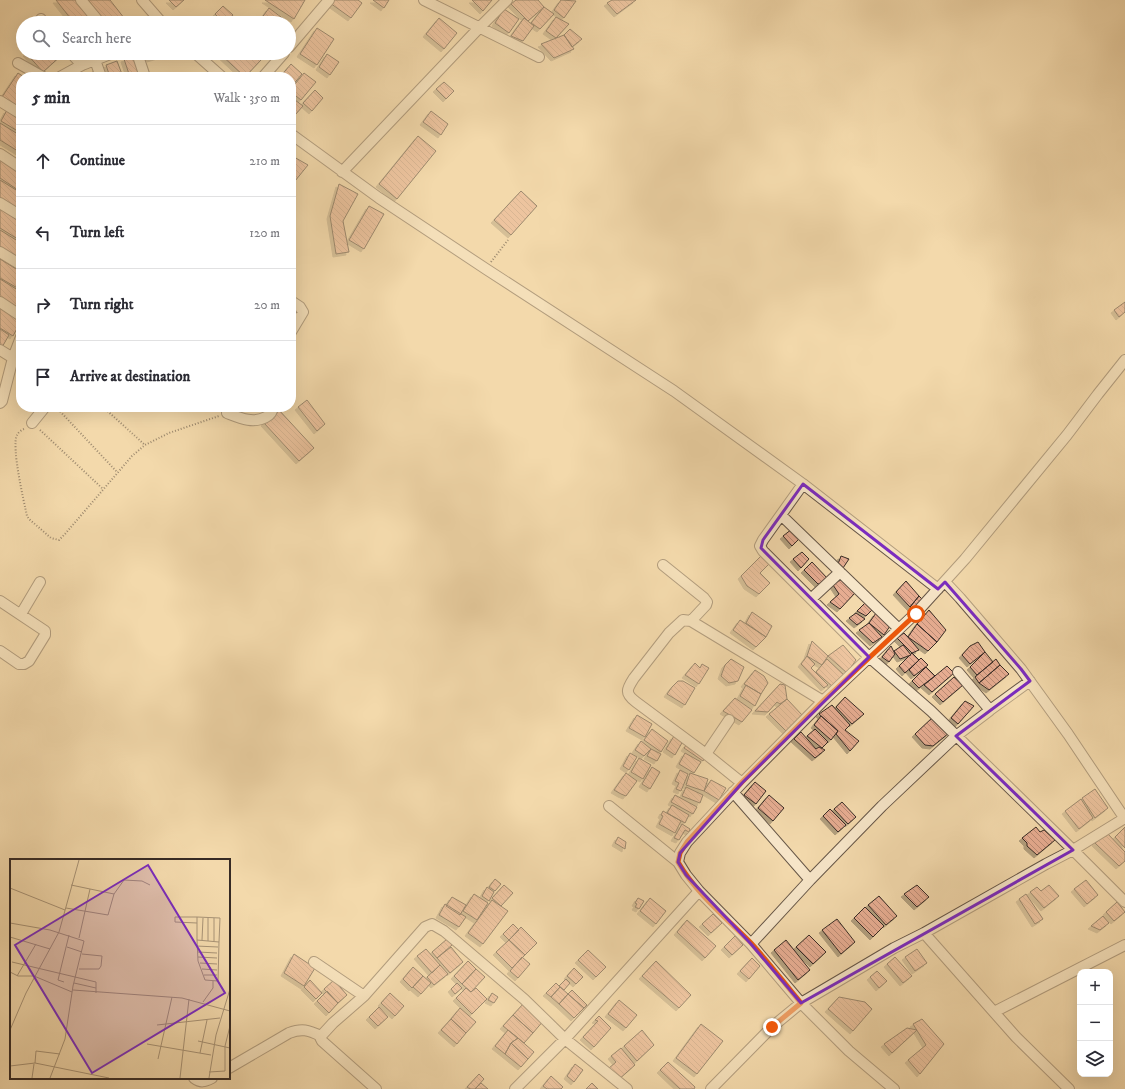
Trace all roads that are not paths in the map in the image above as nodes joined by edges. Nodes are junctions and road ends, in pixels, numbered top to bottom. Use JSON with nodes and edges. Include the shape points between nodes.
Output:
{"nodes":[{"id":1,"x":81,"y":0,"type":"edge"},
{"id":2,"x":142,"y":0,"type":"edge"},
{"id":3,"x":329,"y":0,"type":"edge"},
{"id":4,"x":424,"y":0,"type":"edge"},
{"id":5,"x":507,"y":0,"type":"edge"},
{"id":6,"x":94,"y":16,"type":"edge"},
{"id":7,"x":156,"y":16,"type":"edge"},
{"id":8,"x":479,"y":28,"type":"junction"},
{"id":9,"x":296,"y":39,"type":"edge"},
{"id":10,"x":539,"y":57,"type":"dead end"},
{"id":11,"x":77,"y":60,"type":"edge"},
{"id":12,"x":95,"y":60,"type":"joint"},
{"id":13,"x":139,"y":60,"type":"edge"},
{"id":14,"x":203,"y":60,"type":"edge"},
{"id":15,"x":278,"y":60,"type":"edge"},
{"id":16,"x":18,"y":63,"type":"dead end"},
{"id":17,"x":82,"y":65,"type":"junction"},
{"id":18,"x":34,"y":72,"type":"edge"},
{"id":19,"x":69,"y":72,"type":"edge"},
{"id":20,"x":100,"y":72,"type":"edge"},
{"id":21,"x":143,"y":72,"type":"edge"},
{"id":22,"x":216,"y":72,"type":"edge"},
{"id":23,"x":267,"y":72,"type":"edge"},
{"id":24,"x":0,"y":101,"type":"edge"},
{"id":25,"x":16,"y":111,"type":"edge"},
{"id":26,"x":296,"y":138,"type":"edge"},
{"id":27,"x":0,"y":154,"type":"edge"},
{"id":28,"x":16,"y":165,"type":"edge"},
{"id":29,"x":342,"y":172,"type":"junction"},
{"id":30,"x":0,"y":203,"type":"edge"},
{"id":31,"x":16,"y":213,"type":"edge"},
{"id":32,"x":0,"y":252,"type":"edge"},
{"id":33,"x":16,"y":262,"type":"edge"},
{"id":34,"x":0,"y":302,"type":"edge"},
{"id":35,"x":296,"y":304,"type":"edge"},
{"id":36,"x":16,"y":313,"type":"edge"},
{"id":37,"x":296,"y":324,"type":"edge"},
{"id":38,"x":0,"y":350,"type":"edge"},
{"id":39,"x":16,"y":350,"type":"edge"},
{"id":40,"x":13,"y":358,"type":"junction"},
{"id":41,"x":1125,"y":360,"type":"edge"},
{"id":42,"x":1,"y":401,"type":"edge"},
{"id":43,"x":41,"y":412,"type":"edge"},
{"id":44,"x":272,"y":412,"type":"edge"},
{"id":45,"x":227,"y":413,"type":"road end"},
{"id":46,"x":32,"y":423,"type":"road end"},
{"id":47,"x":803,"y":484,"type":"junction"},
{"id":48,"x":781,"y":515,"type":"junction"},
{"id":49,"x":663,"y":565,"type":"dead end"},
{"id":50,"x":840,"y":572,"type":"junction"},
{"id":51,"x":40,"y":582,"type":"dead end"},
{"id":52,"x":941,"y":585,"type":"junction"},
{"id":53,"x":811,"y":599,"type":"junction"},
{"id":54,"x":0,"y":601,"type":"edge"},
{"id":55,"x":21,"y":614,"type":"junction"},
{"id":56,"x":691,"y":621,"type":"junction"},
{"id":57,"x":900,"y":629,"type":"junction"},
{"id":58,"x":0,"y":651,"type":"edge"},
{"id":59,"x":869,"y":657,"type":"junction"},
{"id":60,"x":958,"y":672,"type":"dead end"},
{"id":61,"x":1030,"y":681,"type":"junction"},
{"id":62,"x":823,"y":701,"type":"junction"},
{"id":63,"x":990,"y":710,"type":"junction"},
{"id":64,"x":729,"y":720,"type":"dead end"},
{"id":65,"x":956,"y":736,"type":"junction"},
{"id":66,"x":706,"y":754,"type":"junction"},
{"id":67,"x":742,"y":782,"type":"junction"},
{"id":68,"x":733,"y":792,"type":"junction"},
{"id":69,"x":609,"y":806,"type":"dead end"},
{"id":70,"x":1125,"y":819,"type":"edge"},
{"id":71,"x":1073,"y":850,"type":"junction"},
{"id":72,"x":678,"y":862,"type":"junction"},
{"id":73,"x":810,"y":880,"type":"junction"},
{"id":74,"x":699,"y":891,"type":"junction"},
{"id":75,"x":1125,"y":902,"type":"edge"},
{"id":76,"x":924,"y":933,"type":"junction"},
{"id":77,"x":751,"y":944,"type":"junction"},
{"id":78,"x":1125,"y":945,"type":"edge"},
{"id":79,"x":314,"y":962,"type":"dead end"},
{"id":80,"x":364,"y":996,"type":"junction"},
{"id":81,"x":801,"y":1003,"type":"junction"},
{"id":82,"x":994,"y":1012,"type":"junction"},
{"id":83,"x":321,"y":1036,"type":"junction"},
{"id":84,"x":565,"y":1040,"type":"junction"},
{"id":85,"x":230,"y":1067,"type":"edge"},
{"id":86,"x":196,"y":1079,"type":"edge"},
{"id":87,"x":210,"y":1079,"type":"edge"},
{"id":88,"x":376,"y":1089,"type":"edge"},
{"id":89,"x":515,"y":1089,"type":"edge"},
{"id":90,"x":627,"y":1089,"type":"edge"},
{"id":91,"x":711,"y":1089,"type":"edge"},
{"id":92,"x":894,"y":1089,"type":"edge"},
{"id":93,"x":1069,"y":1089,"type":"edge"}],
"edges":[{"from":1,"to":6,"type":"street"},
{"from":2,"to":7,"type":"street"},
{"from":3,"to":9,"type":"street"},
{"from":4,"to":8,"type":"street"},
{"from":5,"to":8,"type":"street"},
{"from":8,"to":10,"type":"street"},
{"from":8,"to":29,"type":"street"},
{"from":11,"to":17,"type":"street"},
{"from":12,"to":17,"type":"street"},
{"from":12,"to":20,"type":"street"},
{"from":13,"to":21,"type":"street"},
{"from":14,"to":22,"type":"street"},
{"from":15,"to":23,"type":"street"},
{"from":16,"to":18,"type":"street"},
{"from":17,"to":19,"type":"street"},
{"from":24,"to":25,"type":"street"},
{"from":26,"to":29,"type":"street"},
{"from":27,"to":28,"type":"street"},
{"from":29,"to":47,"type":"street","via":[[674,391]]},
{"from":30,"to":31,"type":"street"},
{"from":32,"to":33,"type":"street"},
{"from":34,"to":36,"type":"street"},
{"from":35,"to":37,"type":"street","via":[[303,312]]},
{"from":38,"to":40,"type":"street"},
{"from":39,"to":40,"type":"street"},
{"from":40,"to":42,"type":"street"},
{"from":41,"to":52,"type":"street","via":[[1067,435]]},
{"from":43,"to":46,"type":"street"},
{"from":44,"to":45,"type":"street","via":[[257,421]]},
{"from":47,"to":48,"type":"street"},
{"from":47,"to":52,"type":"street"},
{"from":48,"to":50,"type":"street"},
{"from":48,"to":53,"type":"street","via":[[761,543],[761,548]]},
{"from":49,"to":56,"type":"street","via":[[707,602]]},
{"from":50,"to":53,"type":"street"},
{"from":50,"to":57,"type":"street"},
{"from":51,"to":55,"type":"street"},
{"from":52,"to":57,"type":"street"},
{"from":52,"to":61,"type":"street","via":[[960,598]]},
{"from":53,"to":59,"type":"street"},
{"from":54,"to":55,"type":"street"},
{"from":55,"to":58,"type":"street","via":[[43,628],[46,631],[45,635],[29,661],[24,664],[19,664]]},
{"from":56,"to":62,"type":"street"},
{"from":56,"to":66,"type":"street","via":[[683,620],[669,633],[634,678],[628,693],[630,698]]},
{"from":57,"to":59,"type":"street"},
{"from":59,"to":62,"type":"street"},
{"from":59,"to":65,"type":"street"},
{"from":60,"to":63,"type":"street"},
{"from":61,"to":63,"type":"street"},
{"from":61,"to":70,"type":"street"},
{"from":62,"to":67,"type":"street"},
{"from":63,"to":65,"type":"street"},
{"from":64,"to":66,"type":"street"},
{"from":65,"to":71,"type":"street"},
{"from":65,"to":73,"type":"street","via":[[882,806]]},
{"from":66,"to":67,"type":"street"},
{"from":67,"to":68,"type":"street"},
{"from":68,"to":72,"type":"street","via":[[687,842]]},
{"from":68,"to":73,"type":"street"},
{"from":69,"to":72,"type":"street"},
{"from":70,"to":71,"type":"street"},
{"from":71,"to":75,"type":"street"},
{"from":71,"to":76,"type":"street"},
{"from":72,"to":74,"type":"street"},
{"from":73,"to":77,"type":"street"},
{"from":74,"to":77,"type":"street"},
{"from":74,"to":84,"type":"street"},
{"from":76,"to":81,"type":"street"},
{"from":76,"to":82,"type":"street"},
{"from":77,"to":81,"type":"street"},
{"from":78,"to":82,"type":"street"},
{"from":79,"to":80,"type":"street"},
{"from":80,"to":83,"type":"street"},
{"from":80,"to":84,"type":"street","via":[[425,927],[432,924],[444,931],[524,999]]},
{"from":81,"to":91,"type":"street","via":[[772,1027]]},
{"from":81,"to":92,"type":"street","via":[[849,1051]]},
{"from":82,"to":93,"type":"street"},
{"from":83,"to":85,"type":"street","via":[[309,1031],[296,1030]]},
{"from":83,"to":88,"type":"street","via":[[322,1042]]},
{"from":84,"to":89,"type":"street"},
{"from":84,"to":90,"type":"street"},
{"from":86,"to":87,"type":"street","via":[[204,1082]]}]}
